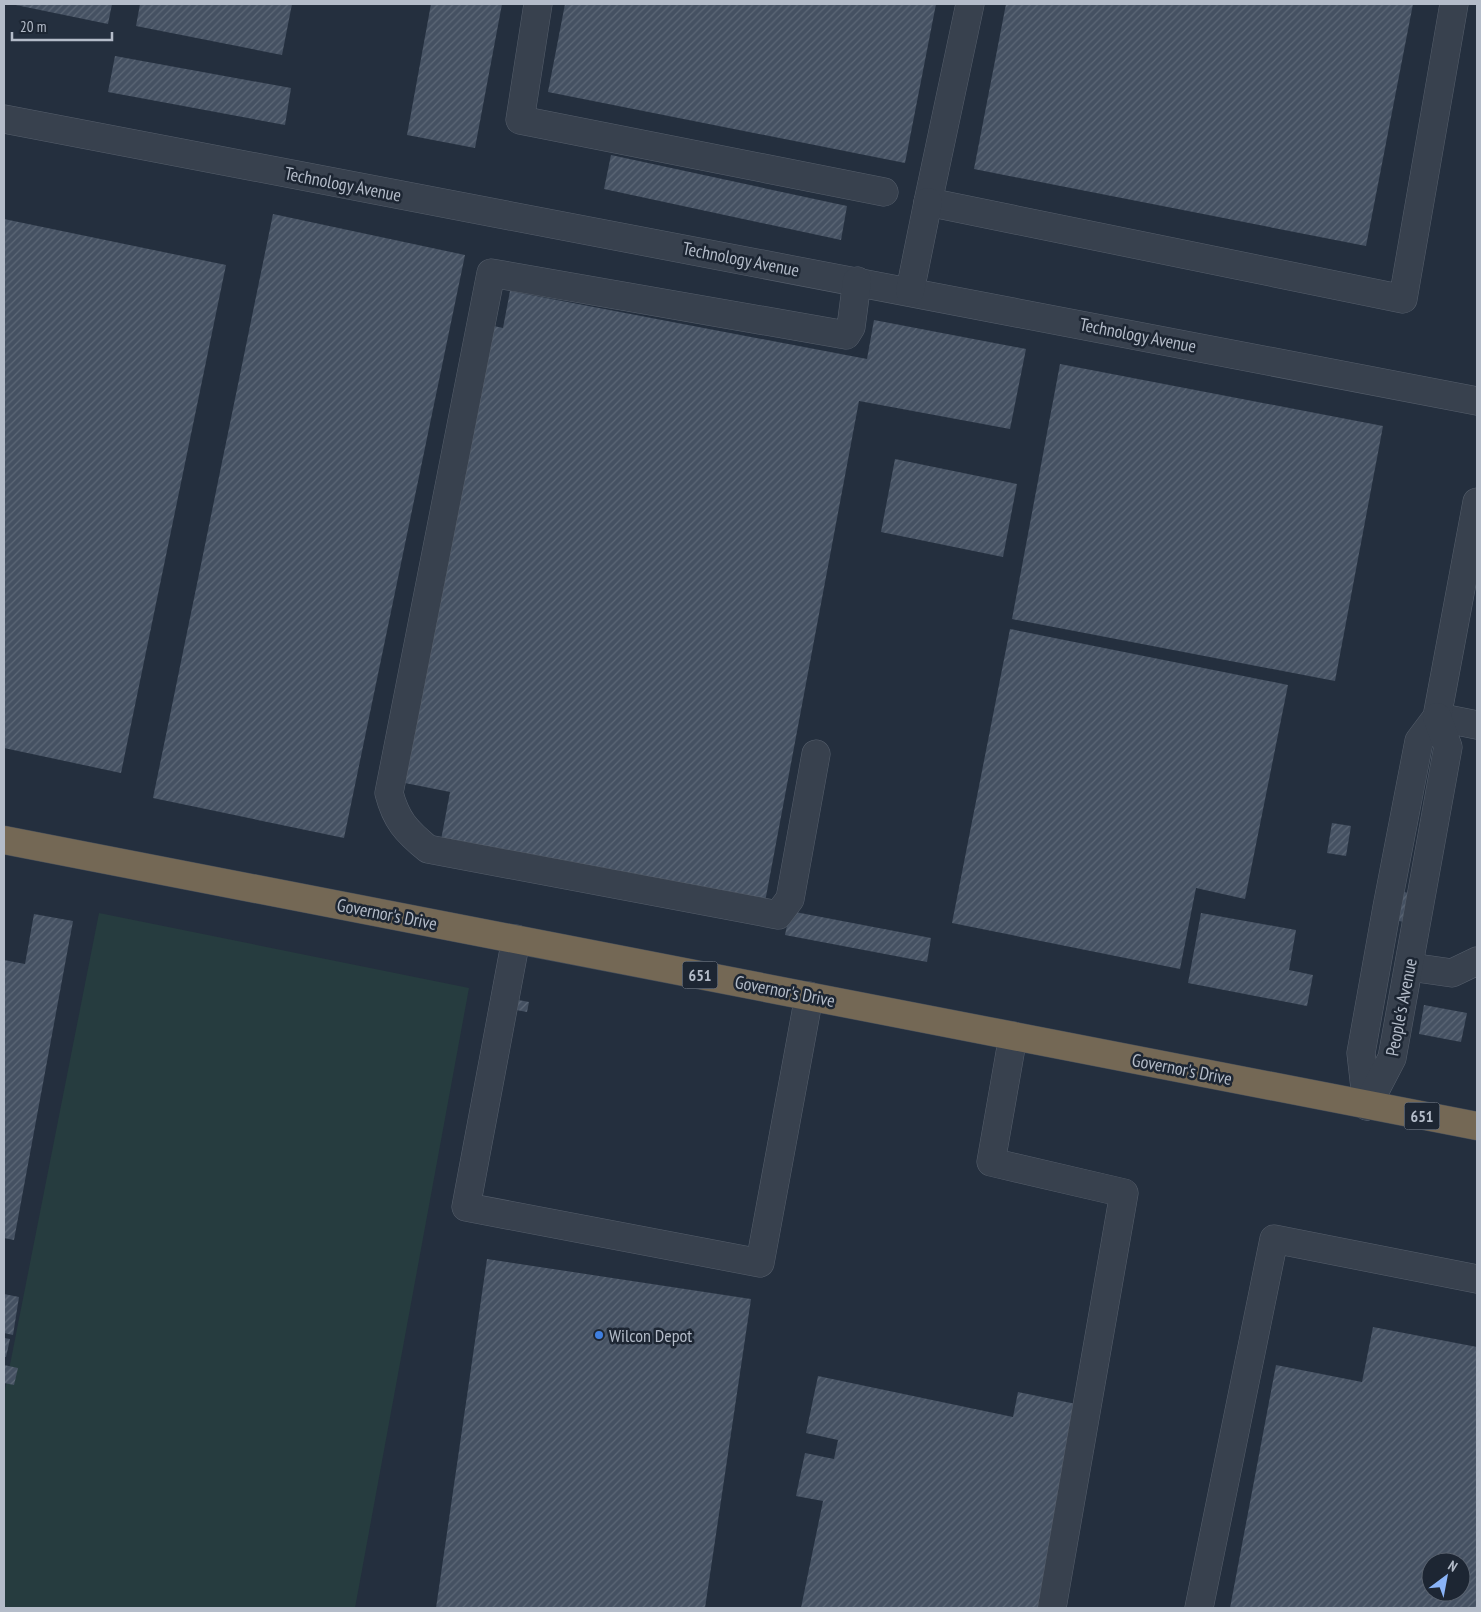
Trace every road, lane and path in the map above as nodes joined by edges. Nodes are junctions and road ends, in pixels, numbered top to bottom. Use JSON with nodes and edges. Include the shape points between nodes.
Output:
{"nodes":[{"id":1,"x":538,"y":4,"type":"edge"},
{"id":2,"x":970,"y":4,"type":"edge"},
{"id":3,"x":1454,"y":4,"type":"edge"},
{"id":4,"x":4,"y":119,"type":"edge"},
{"id":5,"x":884,"y":192,"type":"dead end"},
{"id":6,"x":928,"y":202,"type":"junction"},
{"id":7,"x":857,"y":281,"type":"junction"},
{"id":8,"x":910,"y":291,"type":"junction"},
{"id":9,"x":1477,"y":400,"type":"edge"},
{"id":10,"x":1477,"y":502,"type":"edge"},
{"id":11,"x":1437,"y":717,"type":"junction"},
{"id":12,"x":1477,"y":725,"type":"edge"},
{"id":13,"x":816,"y":754,"type":"dead end"},
{"id":14,"x":4,"y":840,"type":"edge"},
{"id":15,"x":516,"y":939,"type":"junction"},
{"id":16,"x":1477,"y":961,"type":"edge"},
{"id":17,"x":1410,"y":967,"type":"junction"},
{"id":18,"x":809,"y":996,"type":"junction"},
{"id":19,"x":1014,"y":1036,"type":"junction"},
{"id":20,"x":1367,"y":1106,"type":"junction"},
{"id":21,"x":1477,"y":1126,"type":"edge"},
{"id":22,"x":1477,"y":1279,"type":"edge"},
{"id":23,"x":1052,"y":1608,"type":"edge"},
{"id":24,"x":1199,"y":1608,"type":"edge"}],
"edges":[{"from":1,"to":5,"type":"street","via":[[520,120]]},
{"from":2,"to":6,"type":"street"},
{"from":3,"to":6,"type":"street","via":[[1403,299]]},
{"from":4,"to":7,"type":"street","name":"Technology Avenue"},
{"from":6,"to":8,"type":"street"},
{"from":7,"to":8,"type":"street","name":"Technology Avenue"},
{"from":7,"to":13,"type":"street","via":[[851,327],[846,335],[491,273],[389,793],[394,812],[408,833],[428,849],[778,914],[790,898]]},
{"from":8,"to":9,"type":"street","name":"Technology Avenue"},
{"from":10,"to":11,"type":"street","name":"People's Avenue"},
{"from":11,"to":12,"type":"street"},
{"from":11,"to":17,"type":"street","name":"People's Avenue","via":[[1448,747]]},
{"from":11,"to":20,"type":"street","name":"People's Avenue","via":[[1418,741],[1387,906],[1361,1052]]},
{"from":14,"to":15,"type":"highway","name":"Governor's Drive","number":"651"},
{"from":15,"to":18,"type":"highway","name":"Governor's Drive","number":"651"},
{"from":15,"to":18,"type":"street","via":[[466,1207],[760,1263]]},
{"from":16,"to":17,"type":"street","via":[[1452,973]]},
{"from":17,"to":20,"type":"street","name":"People's Avenue","via":[[1392,1058]]},
{"from":18,"to":19,"type":"highway","name":"Governor's Drive","number":"651"},
{"from":19,"to":20,"type":"highway","name":"Governor's Drive","number":"651"},
{"from":19,"to":23,"type":"street","via":[[991,1162],[1124,1193]]},
{"from":20,"to":21,"type":"highway","name":"Governor's Drive","number":"651"},
{"from":22,"to":24,"type":"street","via":[[1274,1239]]}]}
